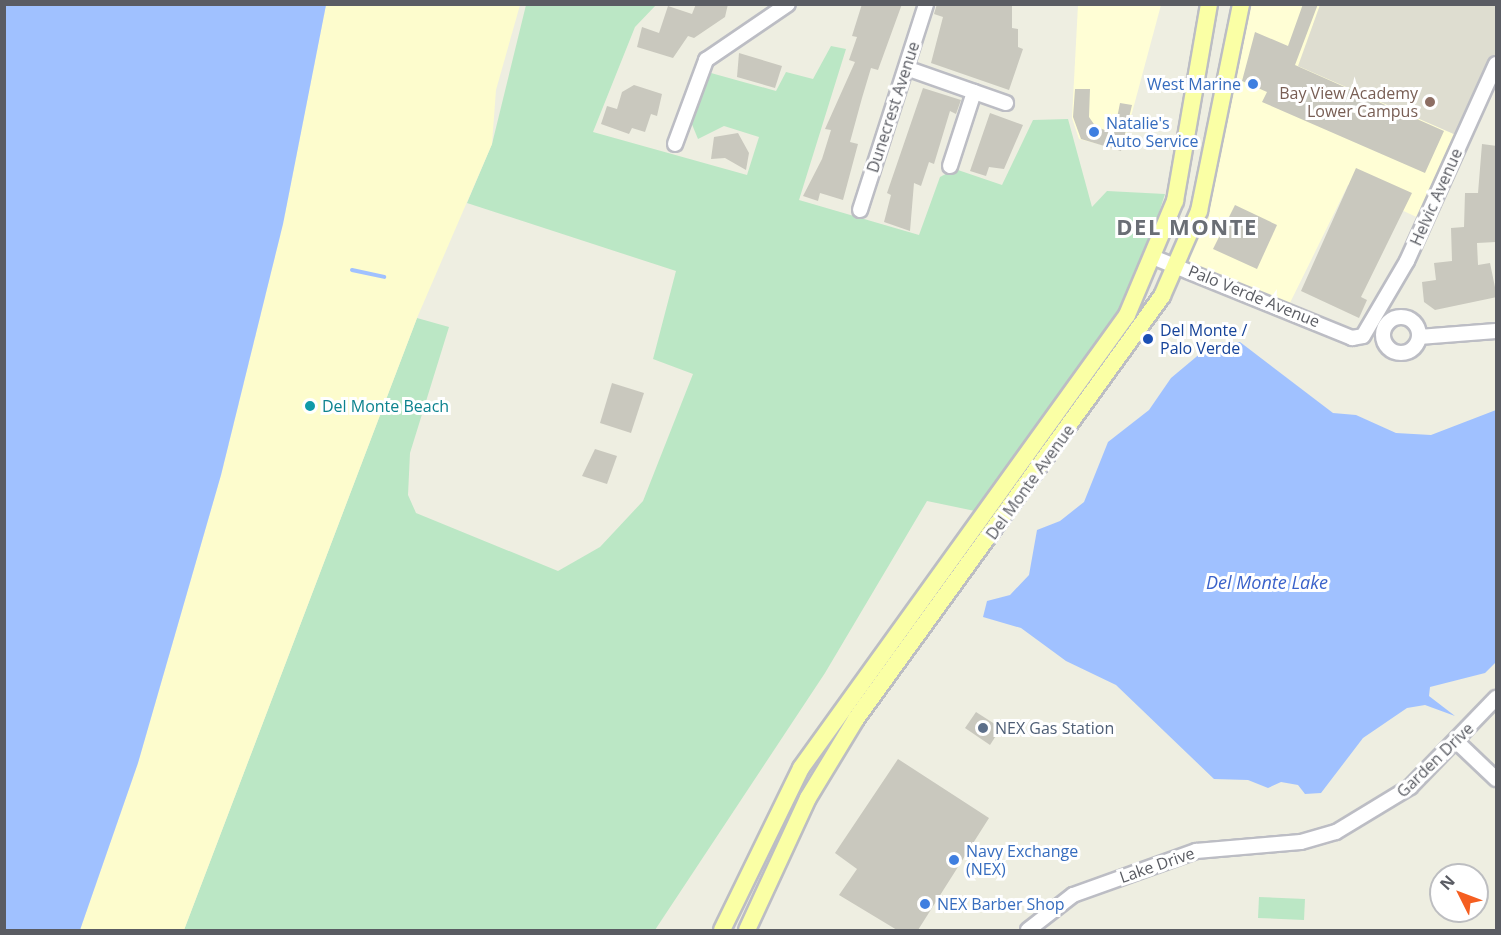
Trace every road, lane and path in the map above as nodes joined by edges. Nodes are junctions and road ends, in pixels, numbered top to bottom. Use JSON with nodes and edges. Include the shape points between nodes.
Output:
{"nodes":[{"id":1,"x":788,"y":4,"type":"edge"},
{"id":2,"x":926,"y":4,"type":"edge"},
{"id":3,"x":1209,"y":4,"type":"edge"},
{"id":4,"x":1241,"y":4,"type":"edge"},
{"id":5,"x":1497,"y":64,"type":"edge"},
{"id":6,"x":906,"y":68,"type":"junction"},
{"id":7,"x":974,"y":92,"type":"junction"},
{"id":8,"x":1006,"y":103,"type":"dead end"},
{"id":9,"x":675,"y":144,"type":"dead end"},
{"id":10,"x":950,"y":166,"type":"dead end"},
{"id":11,"x":861,"y":210,"type":"dead end"},
{"id":12,"x":1155,"y":258,"type":"junction"},
{"id":13,"x":1177,"y":266,"type":"junction"},
{"id":14,"x":1378,"y":331,"type":"junction"},
{"id":15,"x":1497,"y":331,"type":"edge"},
{"id":16,"x":1419,"y":337,"type":"junction"},
{"id":17,"x":1497,"y":698,"type":"edge"},
{"id":18,"x":1457,"y":742,"type":"junction"},
{"id":19,"x":1497,"y":779,"type":"edge"},
{"id":20,"x":1301,"y":842,"type":"joint"},
{"id":21,"x":722,"y":930,"type":"edge"},
{"id":22,"x":747,"y":930,"type":"edge"},
{"id":23,"x":1028,"y":930,"type":"edge"}],
"edges":[{"from":1,"to":9,"type":"street","via":[[706,60]]},
{"from":2,"to":6,"type":"street","name":"Dunecrest Avenue"},
{"from":3,"to":12,"type":"main road","name":"Del Monte Avenue","via":[[1175,201]]},
{"from":4,"to":13,"type":"main road","name":"Del Monte Avenue","via":[[1199,211]]},
{"from":5,"to":14,"type":"street","name":"Helvic Avenue","via":[[1396,282]]},
{"from":6,"to":7,"type":"street"},
{"from":6,"to":11,"type":"street","name":"Dunecrest Avenue"},
{"from":7,"to":8,"type":"street"},
{"from":7,"to":10,"type":"street"},
{"from":12,"to":13,"type":"street","name":"Palo Verde Avenue"},
{"from":12,"to":21,"type":"main road","name":"Del Monte Avenue","via":[[1112,339],[801,768]]},
{"from":13,"to":14,"type":"street","name":"Palo Verde Avenue","via":[[1352,338]]},
{"from":13,"to":22,"type":"main road","name":"Del Monte Avenue","via":[[1135,340],[856,719],[808,798]]},
{"from":14,"to":16,"type":"street","via":[[1401,318],[1413,321]]},
{"from":14,"to":16,"type":"street","via":[[1388,347],[1398,352],[1414,347]]},
{"from":15,"to":16,"type":"street"},
{"from":17,"to":18,"type":"street","name":"Garden Drive"},
{"from":18,"to":19,"type":"street"},
{"from":18,"to":20,"type":"street","name":"Garden Drive","via":[[1384,805],[1336,832]]},
{"from":20,"to":23,"type":"street","name":"Lake Drive","via":[[1196,851],[1073,895]]}]}
